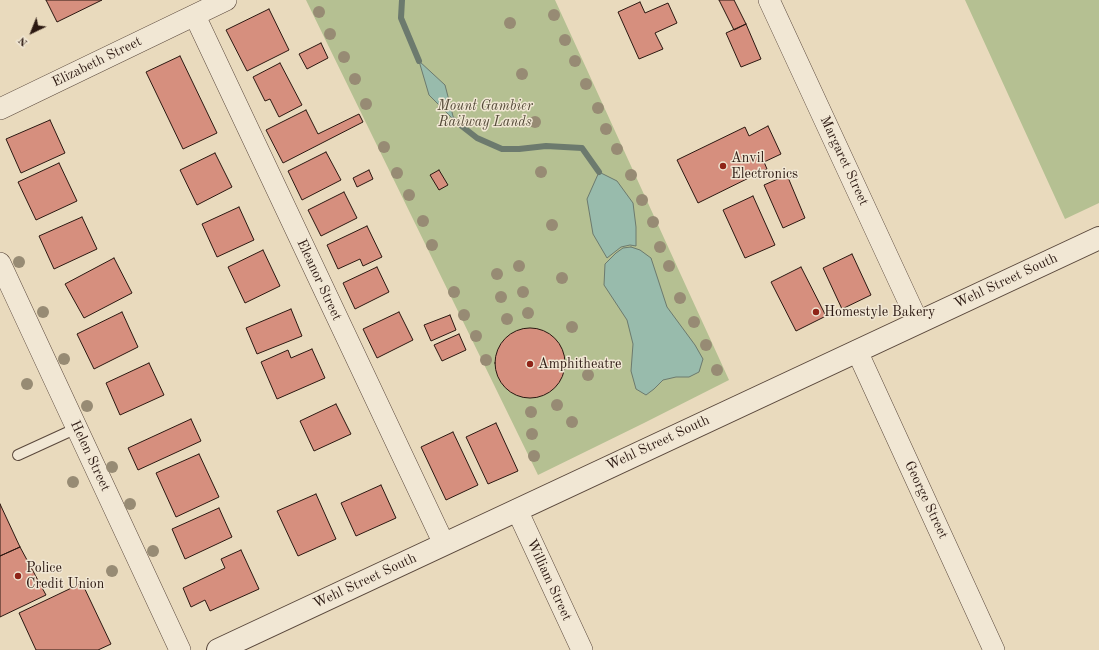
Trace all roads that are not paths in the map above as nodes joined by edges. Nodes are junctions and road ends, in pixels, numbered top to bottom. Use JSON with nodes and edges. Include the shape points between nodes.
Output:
{"nodes":[{"id":1,"x":226,"y":0,"type":"edge"},
{"id":2,"x":769,"y":0,"type":"edge"},
{"id":3,"x":195,"y":16,"type":"junction"},
{"id":4,"x":0,"y":109,"type":"edge"},
{"id":5,"x":1099,"y":238,"type":"edge"},
{"id":6,"x":0,"y":263,"type":"edge"},
{"id":7,"x":918,"y":322,"type":"junction"},
{"id":8,"x":857,"y":351,"type":"junction"},
{"id":9,"x":77,"y":428,"type":"junction"},
{"id":10,"x":18,"y":454,"type":"dead end"},
{"id":11,"x":517,"y":510,"type":"junction"},
{"id":12,"x":444,"y":544,"type":"junction"},
{"id":13,"x":180,"y":650,"type":"edge"},
{"id":14,"x":218,"y":650,"type":"edge"},
{"id":15,"x":582,"y":650,"type":"edge"},
{"id":16,"x":994,"y":650,"type":"edge"}],
"edges":[{"from":1,"to":3,"type":"street","name":"Elizabeth Street"},
{"from":2,"to":7,"type":"street","name":"Margaret Street"},
{"from":3,"to":4,"type":"street","name":"Elizabeth Street"},
{"from":3,"to":12,"type":"street","name":"Eleanor Street"},
{"from":5,"to":7,"type":"street","name":"Wehl Street South"},
{"from":6,"to":9,"type":"street","name":"Helen Street"},
{"from":7,"to":8,"type":"street","name":"Wehl Street South"},
{"from":8,"to":11,"type":"street","name":"Wehl Street South"},
{"from":8,"to":16,"type":"street","name":"George Street"},
{"from":9,"to":10,"type":"lane"},
{"from":9,"to":13,"type":"street","name":"Helen Street"},
{"from":11,"to":12,"type":"street","name":"Wehl Street South"},
{"from":11,"to":15,"type":"street","name":"William Street"},
{"from":12,"to":14,"type":"street","name":"Wehl Street South"}]}
